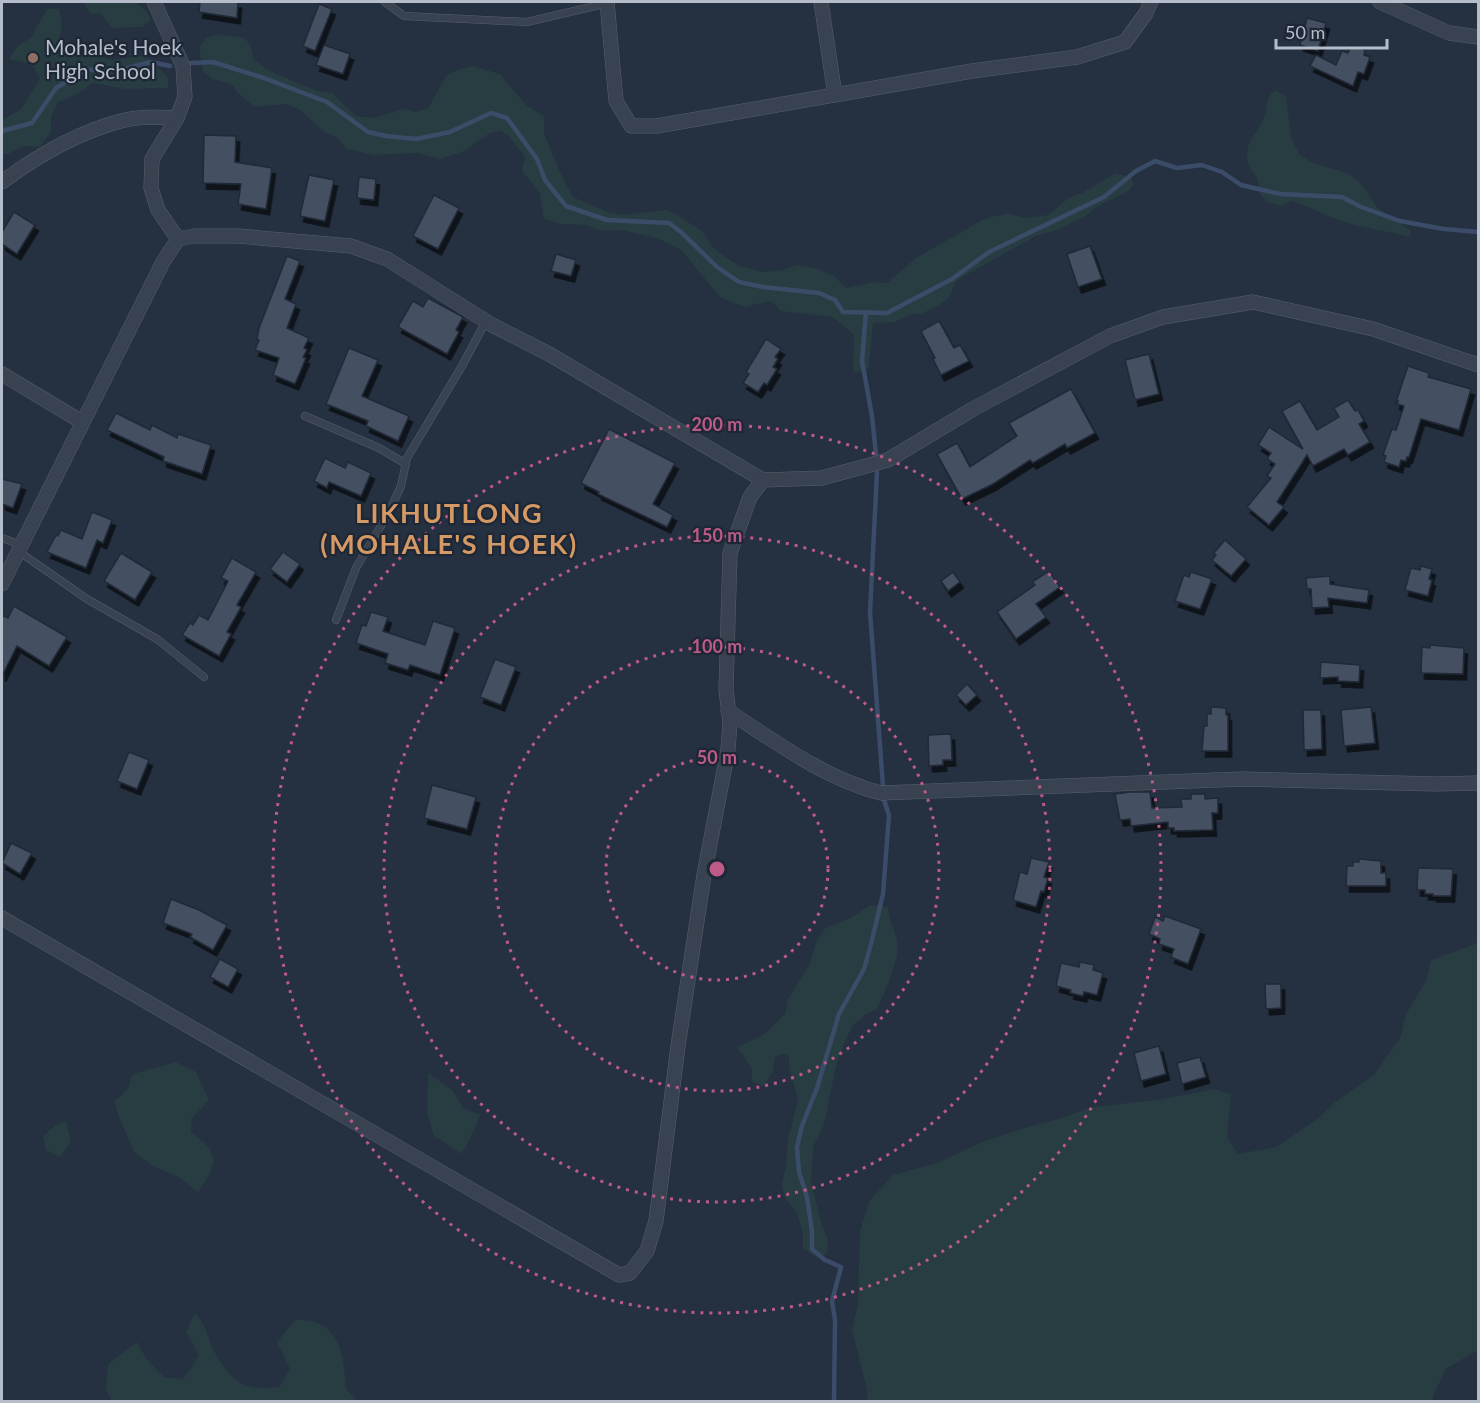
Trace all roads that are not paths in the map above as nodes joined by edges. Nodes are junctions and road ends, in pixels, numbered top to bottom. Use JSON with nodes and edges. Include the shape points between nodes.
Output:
{"nodes":[{"id":1,"x":154,"y":2,"type":"edge"},
{"id":2,"x":385,"y":2,"type":"edge"},
{"id":3,"x":607,"y":2,"type":"edge"},
{"id":4,"x":821,"y":2,"type":"edge"},
{"id":5,"x":1151,"y":2,"type":"edge"},
{"id":6,"x":1380,"y":2,"type":"edge"},
{"id":7,"x":1479,"y":37,"type":"edge"},
{"id":8,"x":836,"y":95,"type":"junction"},
{"id":9,"x":177,"y":118,"type":"junction"},
{"id":10,"x":2,"y":182,"type":"edge"},
{"id":11,"x":178,"y":239,"type":"junction"},
{"id":12,"x":486,"y":321,"type":"junction"},
{"id":13,"x":1479,"y":365,"type":"edge"},
{"id":14,"x":2,"y":374,"type":"edge"},
{"id":15,"x":305,"y":416,"type":"dead end"},
{"id":16,"x":82,"y":422,"type":"junction"},
{"id":17,"x":406,"y":464,"type":"junction"},
{"id":18,"x":763,"y":480,"type":"junction"},
{"id":19,"x":2,"y":538,"type":"edge"},
{"id":20,"x":19,"y":548,"type":"junction"},
{"id":21,"x":2,"y":584,"type":"edge"},
{"id":22,"x":336,"y":620,"type":"dead end"},
{"id":23,"x":204,"y":677,"type":"dead end"},
{"id":24,"x":728,"y":711,"type":"junction"},
{"id":25,"x":1479,"y":783,"type":"edge"},
{"id":26,"x":2,"y":918,"type":"edge"}],
"edges":[{"from":1,"to":9,"type":"street","via":[[183,66],[185,97]]},
{"from":2,"to":3,"type":"lane","via":[[404,16],[527,22]]},
{"from":3,"to":8,"type":"street","via":[[616,101],[631,126],[657,126]]},
{"from":4,"to":8,"type":"street"},
{"from":5,"to":8,"type":"street","via":[[1125,42],[1077,57]]},
{"from":6,"to":7,"type":"street","via":[[1449,33]]},
{"from":9,"to":10,"type":"street","via":[[123,120],[81,135]]},
{"from":9,"to":11,"type":"street","via":[[152,159],[151,188],[158,210]]},
{"from":11,"to":12,"type":"street","via":[[238,236],[351,246],[387,259]]},
{"from":11,"to":16,"type":"street"},
{"from":12,"to":17,"type":"lane"},
{"from":12,"to":18,"type":"street"},
{"from":13,"to":18,"type":"street","via":[[1373,328],[1253,302],[1163,317],[1110,336],[973,409],[888,460],[822,478]]},
{"from":14,"to":16,"type":"street"},
{"from":15,"to":17,"type":"lane"},
{"from":16,"to":20,"type":"street"},
{"from":17,"to":22,"type":"lane","via":[[401,486],[356,568]]},
{"from":18,"to":24,"type":"street","via":[[750,497],[730,553]]},
{"from":19,"to":20,"type":"lane"},
{"from":20,"to":21,"type":"street"},
{"from":20,"to":23,"type":"lane","via":[[87,599],[157,639]]},
{"from":24,"to":25,"type":"street","via":[[788,751],[859,787],[881,793],[1242,779]]},
{"from":24,"to":26,"type":"street","via":[[728,750],[702,887],[656,1221],[647,1251],[630,1273],[619,1275],[608,1269]]}]}
